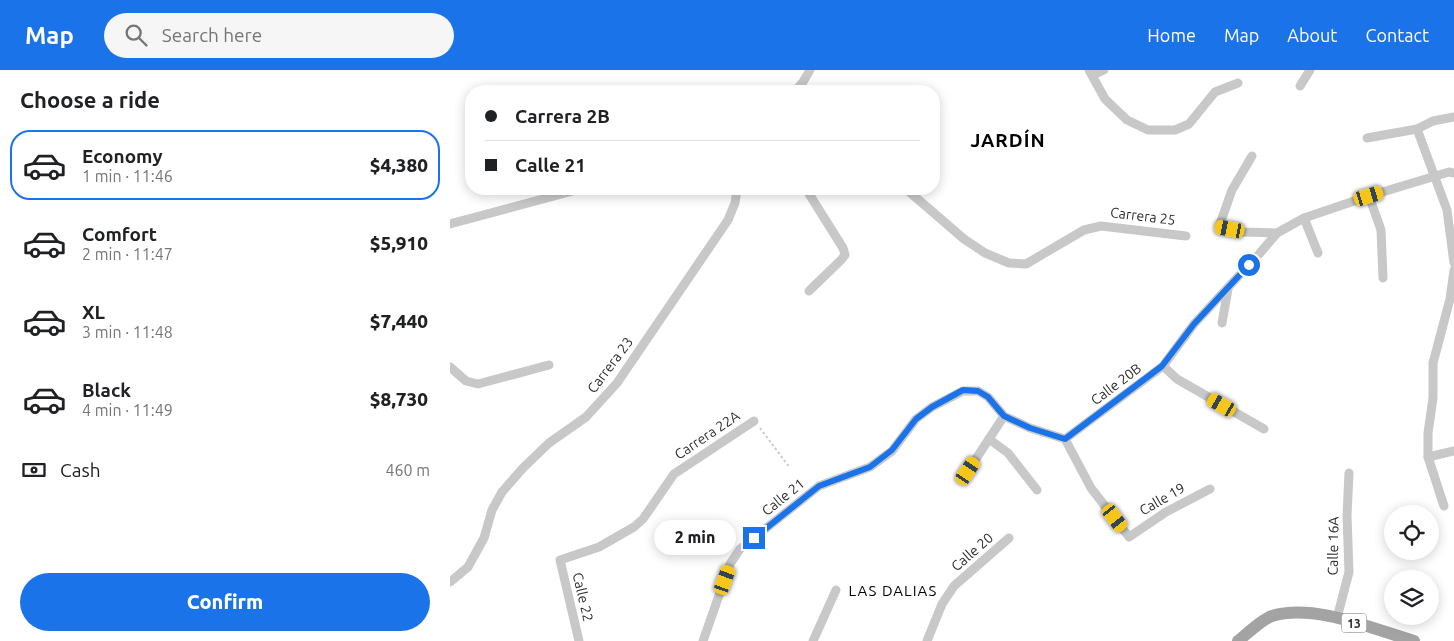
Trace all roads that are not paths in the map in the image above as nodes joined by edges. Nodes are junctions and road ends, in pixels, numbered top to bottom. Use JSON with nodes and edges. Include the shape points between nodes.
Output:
{"nodes":[{"id":1,"x":810,"y":70,"type":"edge"},
{"id":2,"x":1104,"y":70,"type":"edge"},
{"id":3,"x":1310,"y":70,"type":"edge"},
{"id":4,"x":1091,"y":73,"type":"edge"},
{"id":5,"x":1238,"y":83,"type":"dead end"},
{"id":6,"x":800,"y":85,"type":"edge"},
{"id":7,"x":1300,"y":86,"type":"dead end"},
{"id":8,"x":1454,"y":117,"type":"edge"},
{"id":9,"x":1417,"y":129,"type":"junction"},
{"id":10,"x":1367,"y":138,"type":"dead end"},
{"id":11,"x":1252,"y":156,"type":"dead end"},
{"id":12,"x":1454,"y":173,"type":"edge"},
{"id":13,"x":1434,"y":176,"type":"junction"},
{"id":14,"x":558,"y":195,"type":"edge"},
{"id":15,"x":736,"y":195,"type":"edge"},
{"id":16,"x":810,"y":195,"type":"edge"},
{"id":17,"x":913,"y":195,"type":"edge"},
{"id":18,"x":1369,"y":196,"type":"junction"},
{"id":19,"x":1304,"y":218,"type":"junction"},
{"id":20,"x":450,"y":224,"type":"edge"},
{"id":21,"x":1277,"y":233,"type":"junction"},
{"id":22,"x":1186,"y":236,"type":"dead end"},
{"id":23,"x":1453,"y":240,"type":"edge"},
{"id":24,"x":1318,"y":253,"type":"dead end"},
{"id":25,"x":1454,"y":263,"type":"edge"},
{"id":26,"x":1454,"y":270,"type":"edge"},
{"id":27,"x":1383,"y":278,"type":"dead end"},
{"id":28,"x":1228,"y":288,"type":"junction"},
{"id":29,"x":809,"y":291,"type":"dead end"},
{"id":30,"x":1222,"y":323,"type":"dead end"},
{"id":31,"x":549,"y":365,"type":"dead end"},
{"id":32,"x":1162,"y":366,"type":"junction"},
{"id":33,"x":450,"y":367,"type":"edge"},
{"id":34,"x":1004,"y":416,"type":"junction"},
{"id":35,"x":754,"y":420,"type":"road end"},
{"id":36,"x":1264,"y":429,"type":"dead end"},
{"id":37,"x":989,"y":439,"type":"junction"},
{"id":38,"x":1065,"y":439,"type":"junction"},
{"id":39,"x":1454,"y":451,"type":"edge"},
{"id":40,"x":1428,"y":457,"type":"junction"},
{"id":41,"x":968,"y":471,"type":"dead end"},
{"id":42,"x":1348,"y":473,"type":"dead end"},
{"id":43,"x":1210,"y":489,"type":"dead end"},
{"id":44,"x":1038,"y":490,"type":"dead end"},
{"id":45,"x":1444,"y":506,"type":"dead end"},
{"id":46,"x":1009,"y":538,"type":"dead end"},
{"id":47,"x":560,"y":560,"type":"joint"},
{"id":48,"x":450,"y":582,"type":"edge"},
{"id":49,"x":836,"y":590,"type":"dead end"},
{"id":50,"x":1337,"y":618,"type":"junction"},
{"id":51,"x":580,"y":641,"type":"edge"},
{"id":52,"x":703,"y":641,"type":"edge"},
{"id":53,"x":813,"y":641,"type":"edge"},
{"id":54,"x":927,"y":641,"type":"edge"},
{"id":55,"x":1238,"y":641,"type":"edge"},
{"id":56,"x":1414,"y":641,"type":"edge"}],
"edges":[{"from":1,"to":6,"type":"street"},
{"from":2,"to":4,"type":"street"},
{"from":3,"to":7,"type":"street"},
{"from":4,"to":5,"type":"street","via":[[1105,99],[1127,120],[1148,130],[1175,130],[1189,124],[1214,92]]},
{"from":8,"to":9,"type":"street"},
{"from":9,"to":10,"type":"street"},
{"from":9,"to":13,"type":"street"},
{"from":11,"to":21,"type":"street","via":[[1232,190],[1219,227],[1242,232]]},
{"from":12,"to":13,"type":"street"},
{"from":13,"to":18,"type":"street"},
{"from":13,"to":23,"type":"street","via":[[1447,210]]},
{"from":14,"to":20,"type":"street"},
{"from":15,"to":48,"type":"street","name":"Carrera 23","via":[[728,220],[616,383],[586,417],[549,443],[502,492],[492,510],[484,538],[468,567]]},
{"from":16,"to":29,"type":"street","via":[[843,248],[844,255]]},
{"from":17,"to":22,"type":"street","name":"Carrera 25","via":[[964,239],[1009,264],[1026,264],[1084,230],[1101,226]]},
{"from":18,"to":19,"type":"street"},
{"from":18,"to":27,"type":"street","via":[[1381,230]]},
{"from":19,"to":21,"type":"street"},
{"from":19,"to":24,"type":"street"},
{"from":21,"to":28,"type":"street"},
{"from":23,"to":25,"type":"street"},
{"from":26,"to":40,"type":"street","via":[[1433,363]]},
{"from":28,"to":30,"type":"street"},
{"from":28,"to":32,"type":"street","via":[[1194,324]]},
{"from":31,"to":33,"type":"street","via":[[478,384],[466,381]]},
{"from":32,"to":36,"type":"street","name":"Calle 20B","via":[[1177,379]]},
{"from":32,"to":38,"type":"street","name":"Calle 20B"},
{"from":34,"to":37,"type":"street"},
{"from":34,"to":38,"type":"street"},
{"from":34,"to":52,"type":"street","name":"Calle 21","via":[[988,397],[978,391],[963,390],[916,419],[892,450],[870,467],[819,486],[740,550],[730,564]]},
{"from":35,"to":47,"type":"street","name":"Carrera 22A","via":[[674,474],[643,519],[634,526],[599,547]]},
{"from":37,"to":41,"type":"street"},
{"from":37,"to":44,"type":"street","via":[[1008,453]]},
{"from":38,"to":43,"type":"street","name":"Calle 19","via":[[1091,488],[1129,536]]},
{"from":39,"to":40,"type":"street"},
{"from":40,"to":45,"type":"street"},
{"from":42,"to":50,"type":"street","name":"Calle 16A","via":[[1349,572]]},
{"from":46,"to":54,"type":"street","name":"Calle 20","via":[[954,586],[942,604]]},
{"from":47,"to":51,"type":"street","name":"Calle 22"},
{"from":49,"to":53,"type":"street"},
{"from":50,"to":55,"type":"main road","number":"13","via":[[1292,611],[1270,616]]},
{"from":50,"to":56,"type":"main road","number":"13"}]}
